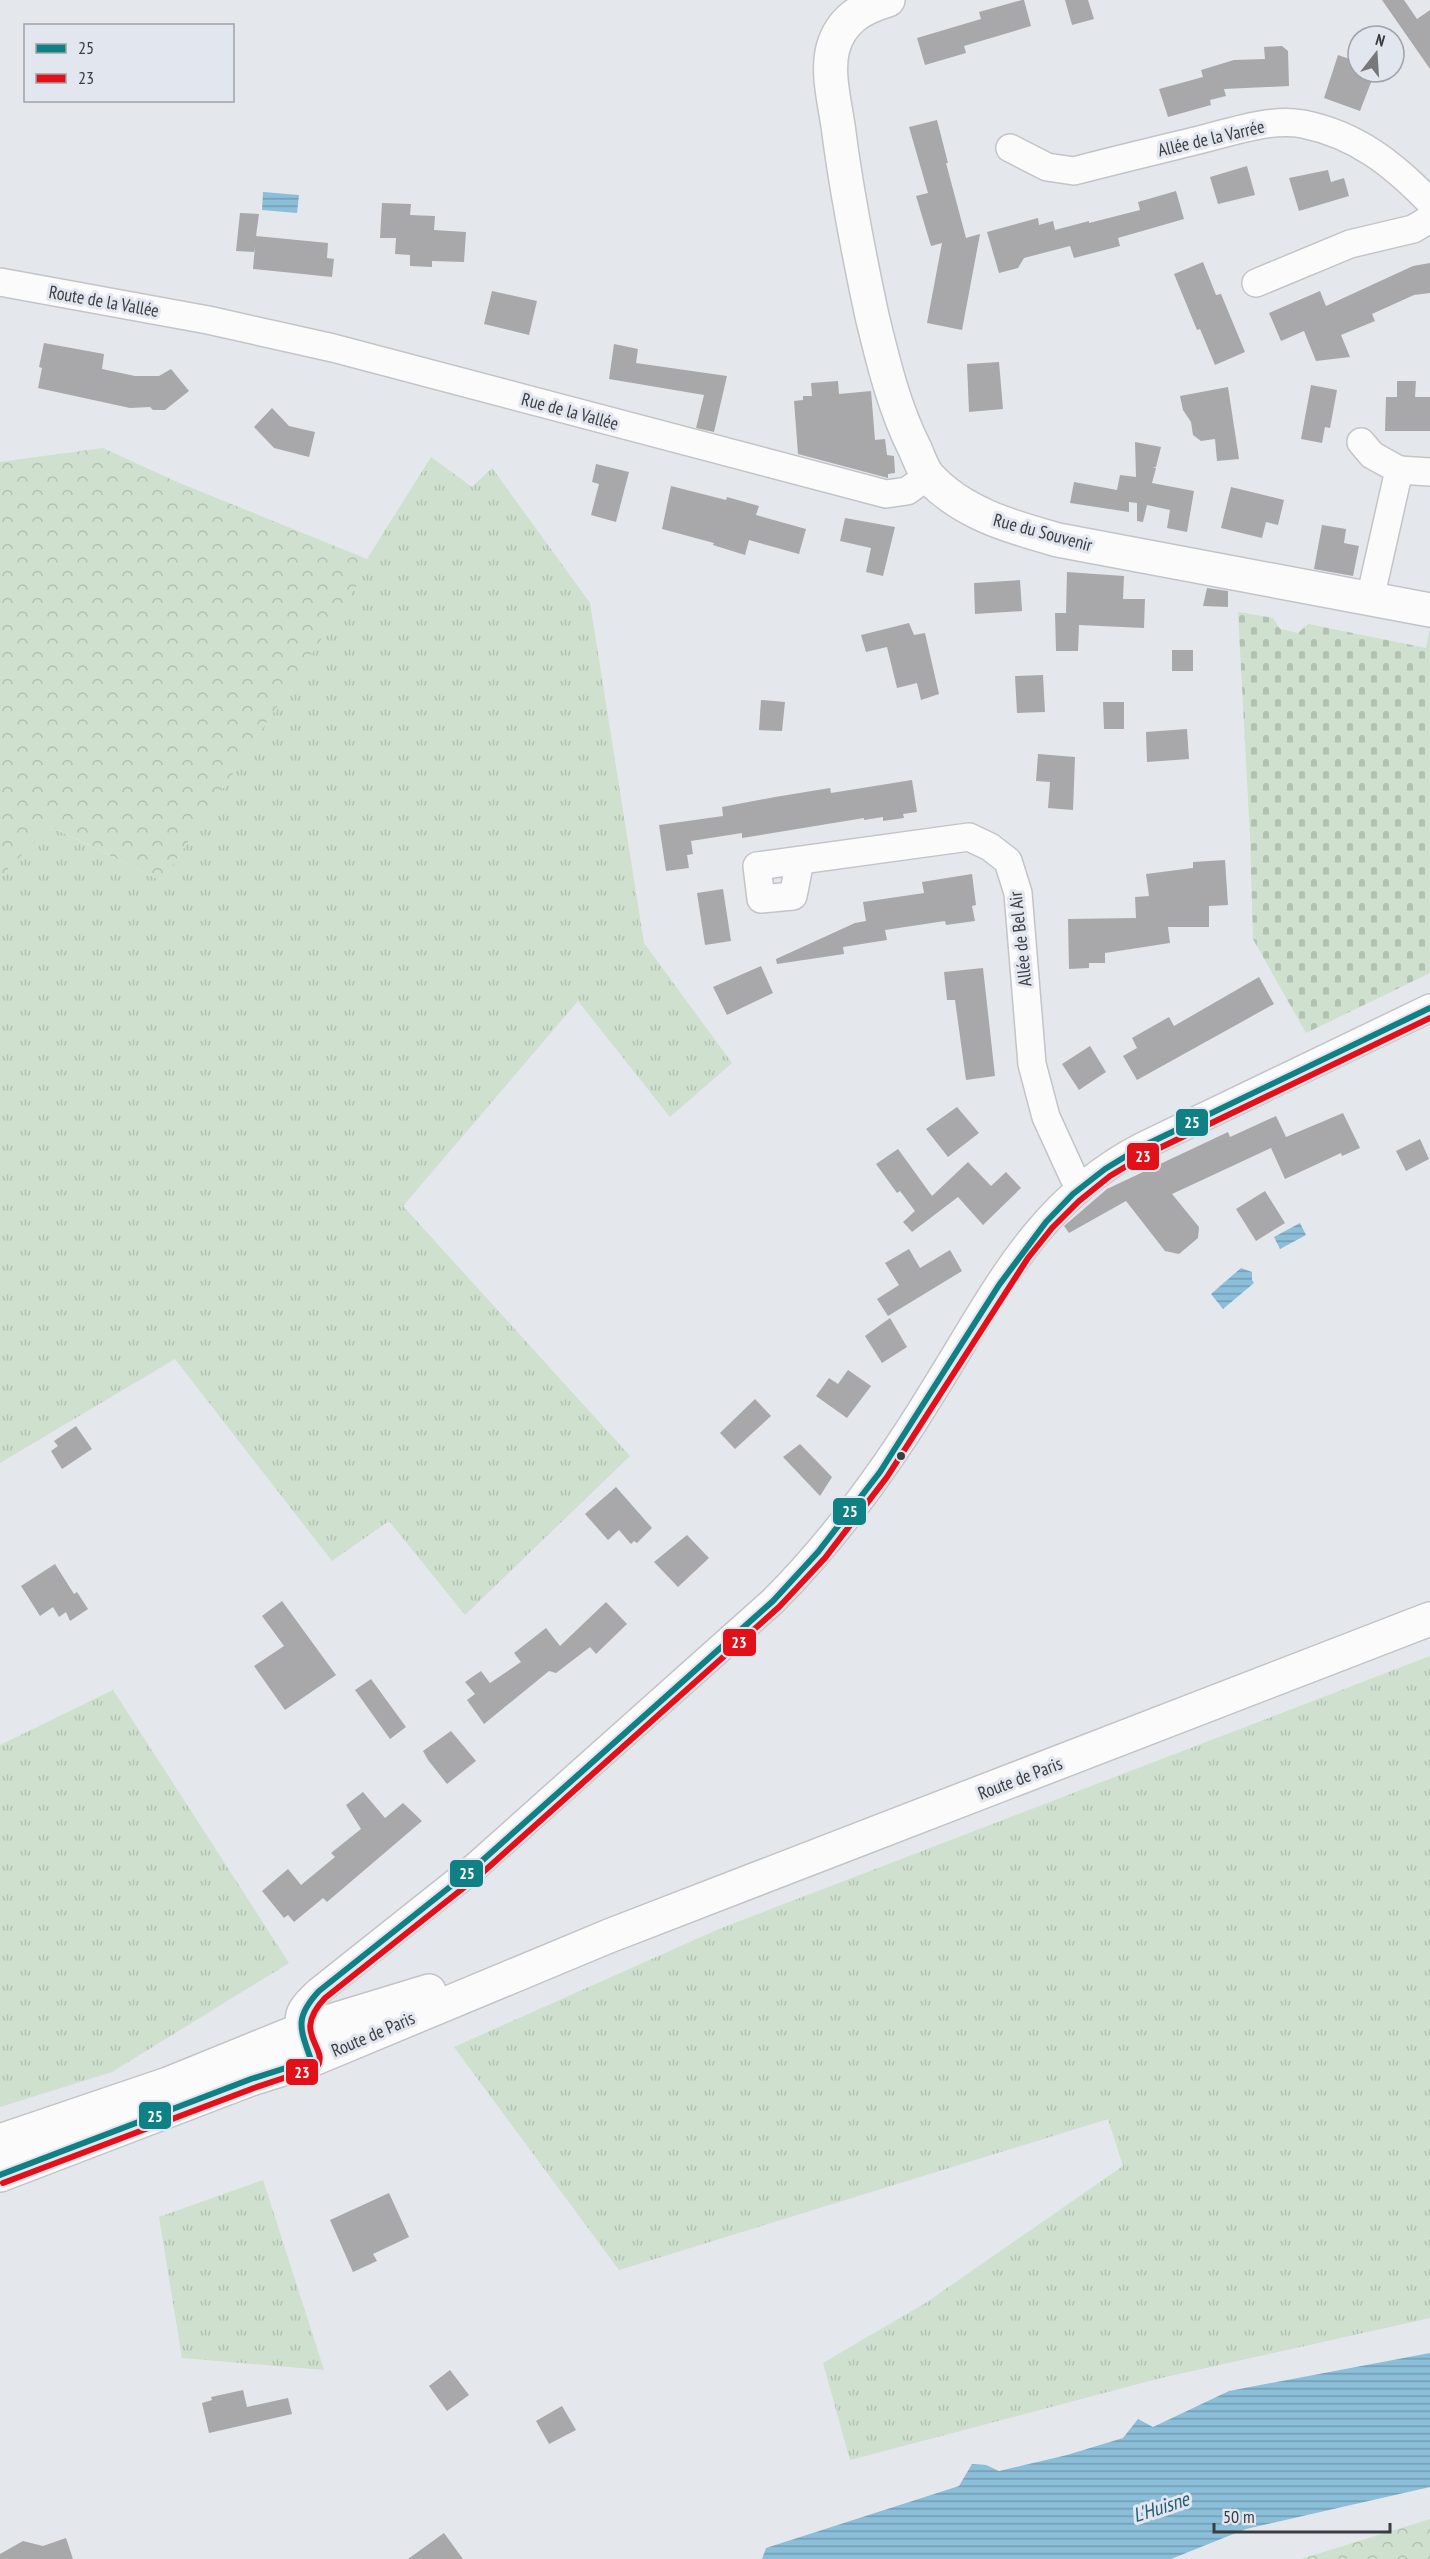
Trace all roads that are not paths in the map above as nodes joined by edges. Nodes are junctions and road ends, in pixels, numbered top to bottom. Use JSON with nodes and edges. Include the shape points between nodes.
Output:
{"nodes":[{"id":1,"x":888,"y":0,"type":"edge"},
{"id":2,"x":848,"y":8,"type":"edge"},
{"id":3,"x":1010,"y":148,"type":"dead end"},
{"id":4,"x":1430,"y":202,"type":"edge"},
{"id":5,"x":1430,"y":219,"type":"edge"},
{"id":6,"x":0,"y":282,"type":"edge"},
{"id":7,"x":1256,"y":284,"type":"dead end"},
{"id":8,"x":208,"y":320,"type":"joint"},
{"id":9,"x":1361,"y":442,"type":"dead end"},
{"id":10,"x":1399,"y":470,"type":"junction"},
{"id":11,"x":1430,"y":472,"type":"edge"},
{"id":12,"x":928,"y":476,"type":"junction"},
{"id":13,"x":1370,"y":599,"type":"junction"},
{"id":14,"x":1430,"y":610,"type":"edge"},
{"id":15,"x":800,"y":861,"type":"dead end"},
{"id":16,"x":1430,"y":1008,"type":"edge"},
{"id":17,"x":1081,"y":1187,"type":"junction"},
{"id":18,"x":1430,"y":1619,"type":"edge"},
{"id":19,"x":609,"y":1936,"type":"junction"},
{"id":20,"x":301,"y":2030,"type":"junction"},
{"id":21,"x":311,"y":2060,"type":"junction"},
{"id":22,"x":0,"y":2140,"type":"edge"},
{"id":23,"x":0,"y":2175,"type":"edge"}],
"edges":[{"from":1,"to":2,"type":"main road"},
{"from":2,"to":12,"type":"main road","name":"Rue du Souvenir","via":[[832,51],[845,179],[883,364],[906,432]]},
{"from":3,"to":4,"type":"street","name":"Allée de la Varrée","via":[[1047,167],[1074,171],[1267,123],[1302,124],[1378,154]]},
{"from":5,"to":7,"type":"street","via":[[1413,229],[1350,244]]},
{"from":6,"to":8,"type":"street","name":"Route de la Vallée"},
{"from":8,"to":12,"type":"street","name":"Rue de la Vallée","via":[[466,382],[886,494],[907,491]]},
{"from":9,"to":10,"type":"street","via":[[1372,455]]},
{"from":10,"to":11,"type":"street"},
{"from":10,"to":13,"type":"street"},
{"from":12,"to":13,"type":"main road","name":"Rue du Souvenir","via":[[974,511],[1058,540]]},
{"from":13,"to":14,"type":"main road","name":"Rue du Souvenir"},
{"from":15,"to":17,"type":"street","name":"Allée de Bel Air","via":[[969,837],[1008,861],[1018,893],[1032,1064],[1046,1117]]},
{"from":16,"to":17,"type":"street","via":[[1141,1147]]},
{"from":17,"to":20,"type":"street","via":[[1046,1221],[1010,1266],[909,1428],[810,1565],[475,1867],[318,1990],[303,2005],[298,2020]]},
{"from":18,"to":19,"type":"main road","name":"Route de Paris"},
{"from":19,"to":20,"type":"main road","name":"Route de Paris"},
{"from":19,"to":21,"type":"main road","name":"Route de Paris"},
{"from":20,"to":21,"type":"street"},
{"from":20,"to":22,"type":"main road","name":"Route de Paris","via":[[168,2084]]},
{"from":21,"to":23,"type":"main road","name":"Route de Paris"}]}
